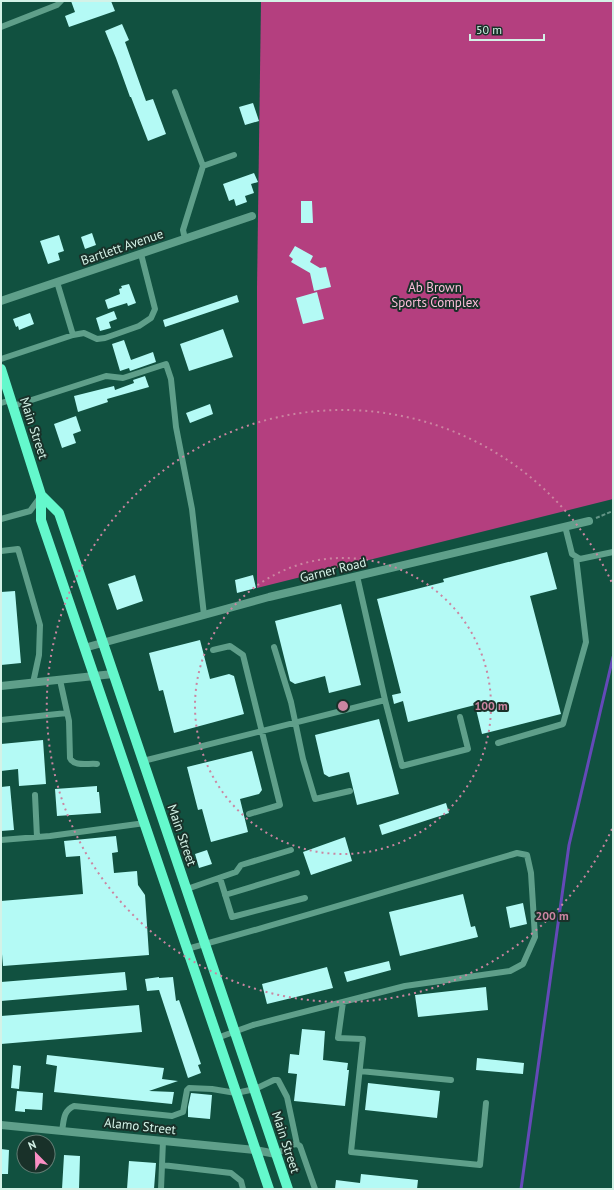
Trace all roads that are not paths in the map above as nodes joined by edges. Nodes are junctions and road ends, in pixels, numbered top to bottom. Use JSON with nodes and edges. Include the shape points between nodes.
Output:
{"nodes":[{"id":1,"x":61,"y":1,"type":"edge"},
{"id":2,"x":1,"y":27,"type":"edge"},
{"id":3,"x":175,"y":92,"type":"dead end"},
{"id":4,"x":234,"y":155,"type":"dead end"},
{"id":5,"x":203,"y":166,"type":"junction"},
{"id":6,"x":252,"y":216,"type":"dead end"},
{"id":7,"x":185,"y":239,"type":"junction"},
{"id":8,"x":141,"y":254,"type":"junction"},
{"id":9,"x":57,"y":282,"type":"junction"},
{"id":10,"x":1,"y":301,"type":"edge"},
{"id":11,"x":73,"y":335,"type":"junction"},
{"id":12,"x":1,"y":359,"type":"edge"},
{"id":13,"x":1,"y":369,"type":"edge"},
{"id":14,"x":1,"y":403,"type":"edge"},
{"id":15,"x":12,"y":403,"type":"junction"},
{"id":16,"x":42,"y":495,"type":"junction"},
{"id":17,"x":1,"y":518,"type":"edge"},
{"id":18,"x":589,"y":521,"type":"road end"},
{"id":19,"x":565,"y":526,"type":"junction"},
{"id":20,"x":1,"y":551,"type":"edge"},
{"id":21,"x":613,"y":552,"type":"edge"},
{"id":22,"x":576,"y":557,"type":"junction"},
{"id":23,"x":357,"y":576,"type":"junction"},
{"id":24,"x":204,"y":615,"type":"junction"},
{"id":25,"x":102,"y":643,"type":"junction"},
{"id":26,"x":274,"y":647,"type":"dead end"},
{"id":27,"x":84,"y":648,"type":"junction"},
{"id":28,"x":213,"y":650,"type":"dead end"},
{"id":29,"x":113,"y":674,"type":"junction"},
{"id":30,"x":95,"y":677,"type":"junction"},
{"id":31,"x":60,"y":680,"type":"junction"},
{"id":32,"x":33,"y":683,"type":"junction"},
{"id":33,"x":1,"y":686,"type":"edge"},
{"id":34,"x":385,"y":700,"type":"junction"},
{"id":35,"x":67,"y":713,"type":"junction"},
{"id":36,"x":460,"y":717,"type":"dead end"},
{"id":37,"x":1,"y":720,"type":"edge"},
{"id":38,"x":294,"y":723,"type":"junction"},
{"id":39,"x":261,"y":731,"type":"junction"},
{"id":40,"x":498,"y":743,"type":"dead end"},
{"id":41,"x":143,"y":761,"type":"junction"},
{"id":42,"x":97,"y":764,"type":"dead end"},
{"id":43,"x":350,"y":791,"type":"dead end"},
{"id":44,"x":35,"y":795,"type":"dead end"},
{"id":45,"x":249,"y":814,"type":"dead end"},
{"id":46,"x":145,"y":823,"type":"junction"},
{"id":47,"x":36,"y":837,"type":"junction"},
{"id":48,"x":1,"y":840,"type":"edge"},
{"id":49,"x":290,"y":850,"type":"dead end"},
{"id":50,"x":297,"y":874,"type":"dead end"},
{"id":51,"x":220,"y":878,"type":"junction"},
{"id":52,"x":186,"y":889,"type":"junction"},
{"id":53,"x":225,"y":895,"type":"junction"},
{"id":54,"x":305,"y":898,"type":"dead end"},
{"id":55,"x":206,"y":944,"type":"junction"},
{"id":56,"x":187,"y":949,"type":"junction"},
{"id":57,"x":343,"y":1002,"type":"junction"},
{"id":58,"x":235,"y":1031,"type":"junction"},
{"id":59,"x":218,"y":1038,"type":"junction"},
{"id":60,"x":360,"y":1071,"type":"junction"},
{"id":61,"x":451,"y":1080,"type":"dead end"},
{"id":62,"x":255,"y":1089,"type":"junction"},
{"id":63,"x":236,"y":1093,"type":"junction"},
{"id":64,"x":486,"y":1103,"type":"dead end"},
{"id":65,"x":1,"y":1125,"type":"edge"},
{"id":66,"x":62,"y":1131,"type":"junction"},
{"id":67,"x":163,"y":1141,"type":"junction"},
{"id":68,"x":297,"y":1144,"type":"junction"},
{"id":69,"x":255,"y":1150,"type":"junction"},
{"id":70,"x":276,"y":1154,"type":"junction"},
{"id":71,"x":162,"y":1165,"type":"junction"},
{"id":72,"x":161,"y":1189,"type":"edge"},
{"id":73,"x":243,"y":1189,"type":"edge"},
{"id":74,"x":269,"y":1189,"type":"edge"},
{"id":75,"x":288,"y":1189,"type":"edge"},
{"id":76,"x":315,"y":1189,"type":"edge"}],
"edges":[{"from":1,"to":2,"type":"lane","via":[[57,5]]},
{"from":3,"to":5,"type":"lane"},
{"from":4,"to":5,"type":"lane"},
{"from":5,"to":7,"type":"lane","via":[[183,230]]},
{"from":6,"to":7,"type":"street","name":"Bartlett Avenue"},
{"from":7,"to":8,"type":"street","name":"Bartlett Avenue"},
{"from":8,"to":9,"type":"street","name":"Bartlett Avenue"},
{"from":8,"to":11,"type":"lane","via":[[155,309],[151,318],[139,326],[105,338],[97,339],[84,334]]},
{"from":9,"to":10,"type":"street","name":"Bartlett Avenue"},
{"from":9,"to":11,"type":"lane"},
{"from":11,"to":12,"type":"lane"},
{"from":13,"to":15,"type":"main road","name":"Main Street"},
{"from":14,"to":15,"type":"lane"},
{"from":15,"to":16,"type":"main road","name":"Main Street"},
{"from":15,"to":24,"type":"lane","via":[[106,376],[123,378],[166,364],[192,509]]},
{"from":16,"to":17,"type":"lane","via":[[30,511]]},
{"from":16,"to":25,"type":"main road","name":"Main Street","via":[[59,513]]},
{"from":16,"to":27,"type":"main road","name":"Main Street","via":[[41,520]]},
{"from":18,"to":19,"type":"street","name":"Garner Road"},
{"from":19,"to":22,"type":"lane","via":[[572,554]]},
{"from":19,"to":23,"type":"street","name":"Garner Road"},
{"from":20,"to":32,"type":"lane","via":[[18,549],[40,625],[39,655]]},
{"from":21,"to":22,"type":"lane","via":[[580,559]]},
{"from":22,"to":40,"type":"lane","via":[[586,642],[563,724]]},
{"from":23,"to":24,"type":"street","name":"Garner Road"},
{"from":23,"to":34,"type":"lane"},
{"from":24,"to":25,"type":"street","name":"Garner Road"},
{"from":25,"to":27,"type":"street","name":"Garner Road"},
{"from":25,"to":29,"type":"main road","name":"Main Street"},
{"from":26,"to":38,"type":"lane","via":[[291,702]]},
{"from":27,"to":30,"type":"main road","name":"Main Street"},
{"from":28,"to":39,"type":"lane","via":[[230,646],[243,656]]},
{"from":29,"to":30,"type":"street"},
{"from":29,"to":41,"type":"main road","name":"Main Street"},
{"from":30,"to":31,"type":"street"},
{"from":30,"to":46,"type":"main road","name":"Main Street"},
{"from":31,"to":32,"type":"street"},
{"from":31,"to":35,"type":"lane"},
{"from":32,"to":33,"type":"street"},
{"from":34,"to":36,"type":"lane","via":[[402,766],[468,749]]},
{"from":34,"to":38,"type":"lane"},
{"from":35,"to":37,"type":"lane"},
{"from":35,"to":42,"type":"lane","via":[[71,761]]},
{"from":38,"to":39,"type":"lane"},
{"from":38,"to":43,"type":"lane","via":[[315,799]]},
{"from":39,"to":41,"type":"lane"},
{"from":39,"to":45,"type":"lane","via":[[280,805]]},
{"from":41,"to":52,"type":"main road","name":"Main Street"},
{"from":44,"to":47,"type":"lane"},
{"from":46,"to":47,"type":"lane"},
{"from":46,"to":56,"type":"main road","name":"Main Street"},
{"from":47,"to":48,"type":"lane"},
{"from":49,"to":51,"type":"lane","via":[[241,865],[236,872]]},
{"from":50,"to":53,"type":"lane"},
{"from":51,"to":52,"type":"lane"},
{"from":51,"to":53,"type":"lane"},
{"from":52,"to":55,"type":"main road","name":"Main Street"},
{"from":53,"to":54,"type":"lane","via":[[232,917]]},
{"from":55,"to":56,"type":"lane"},
{"from":55,"to":57,"type":"lane","via":[[517,853],[527,855],[531,873],[535,938],[523,964],[510,971],[405,986]]},
{"from":55,"to":58,"type":"main road","name":"Main Street"},
{"from":56,"to":59,"type":"main road","name":"Main Street"},
{"from":57,"to":58,"type":"lane"},
{"from":57,"to":60,"type":"lane","via":[[338,1038],[363,1039]]},
{"from":58,"to":59,"type":"lane"},
{"from":58,"to":62,"type":"main road","name":"Main Street"},
{"from":59,"to":63,"type":"main road","name":"Main Street"},
{"from":60,"to":61,"type":"lane"},
{"from":60,"to":64,"type":"lane","via":[[351,1152],[480,1165]]},
{"from":62,"to":63,"type":"lane"},
{"from":62,"to":68,"type":"lane","via":[[278,1080],[287,1097]]},
{"from":62,"to":70,"type":"main road","name":"Main Street"},
{"from":63,"to":66,"type":"lane","via":[[189,1088],[183,1112],[172,1116],[74,1106],[65,1112]]},
{"from":63,"to":69,"type":"main road","name":"Main Street"},
{"from":65,"to":66,"type":"street","name":"Alamo Street"},
{"from":66,"to":67,"type":"street","name":"Alamo Street"},
{"from":67,"to":69,"type":"street","name":"Alamo Street"},
{"from":67,"to":71,"type":"lane"},
{"from":68,"to":70,"type":"lane"},
{"from":68,"to":76,"type":"lane","via":[[300,1146]]},
{"from":69,"to":70,"type":"street","name":"Alamo Street"},
{"from":69,"to":74,"type":"main road","name":"Main Street"},
{"from":70,"to":75,"type":"main road","name":"Main Street"},
{"from":71,"to":72,"type":"lane"},
{"from":71,"to":73,"type":"lane","via":[[231,1173],[241,1181]]}]}
